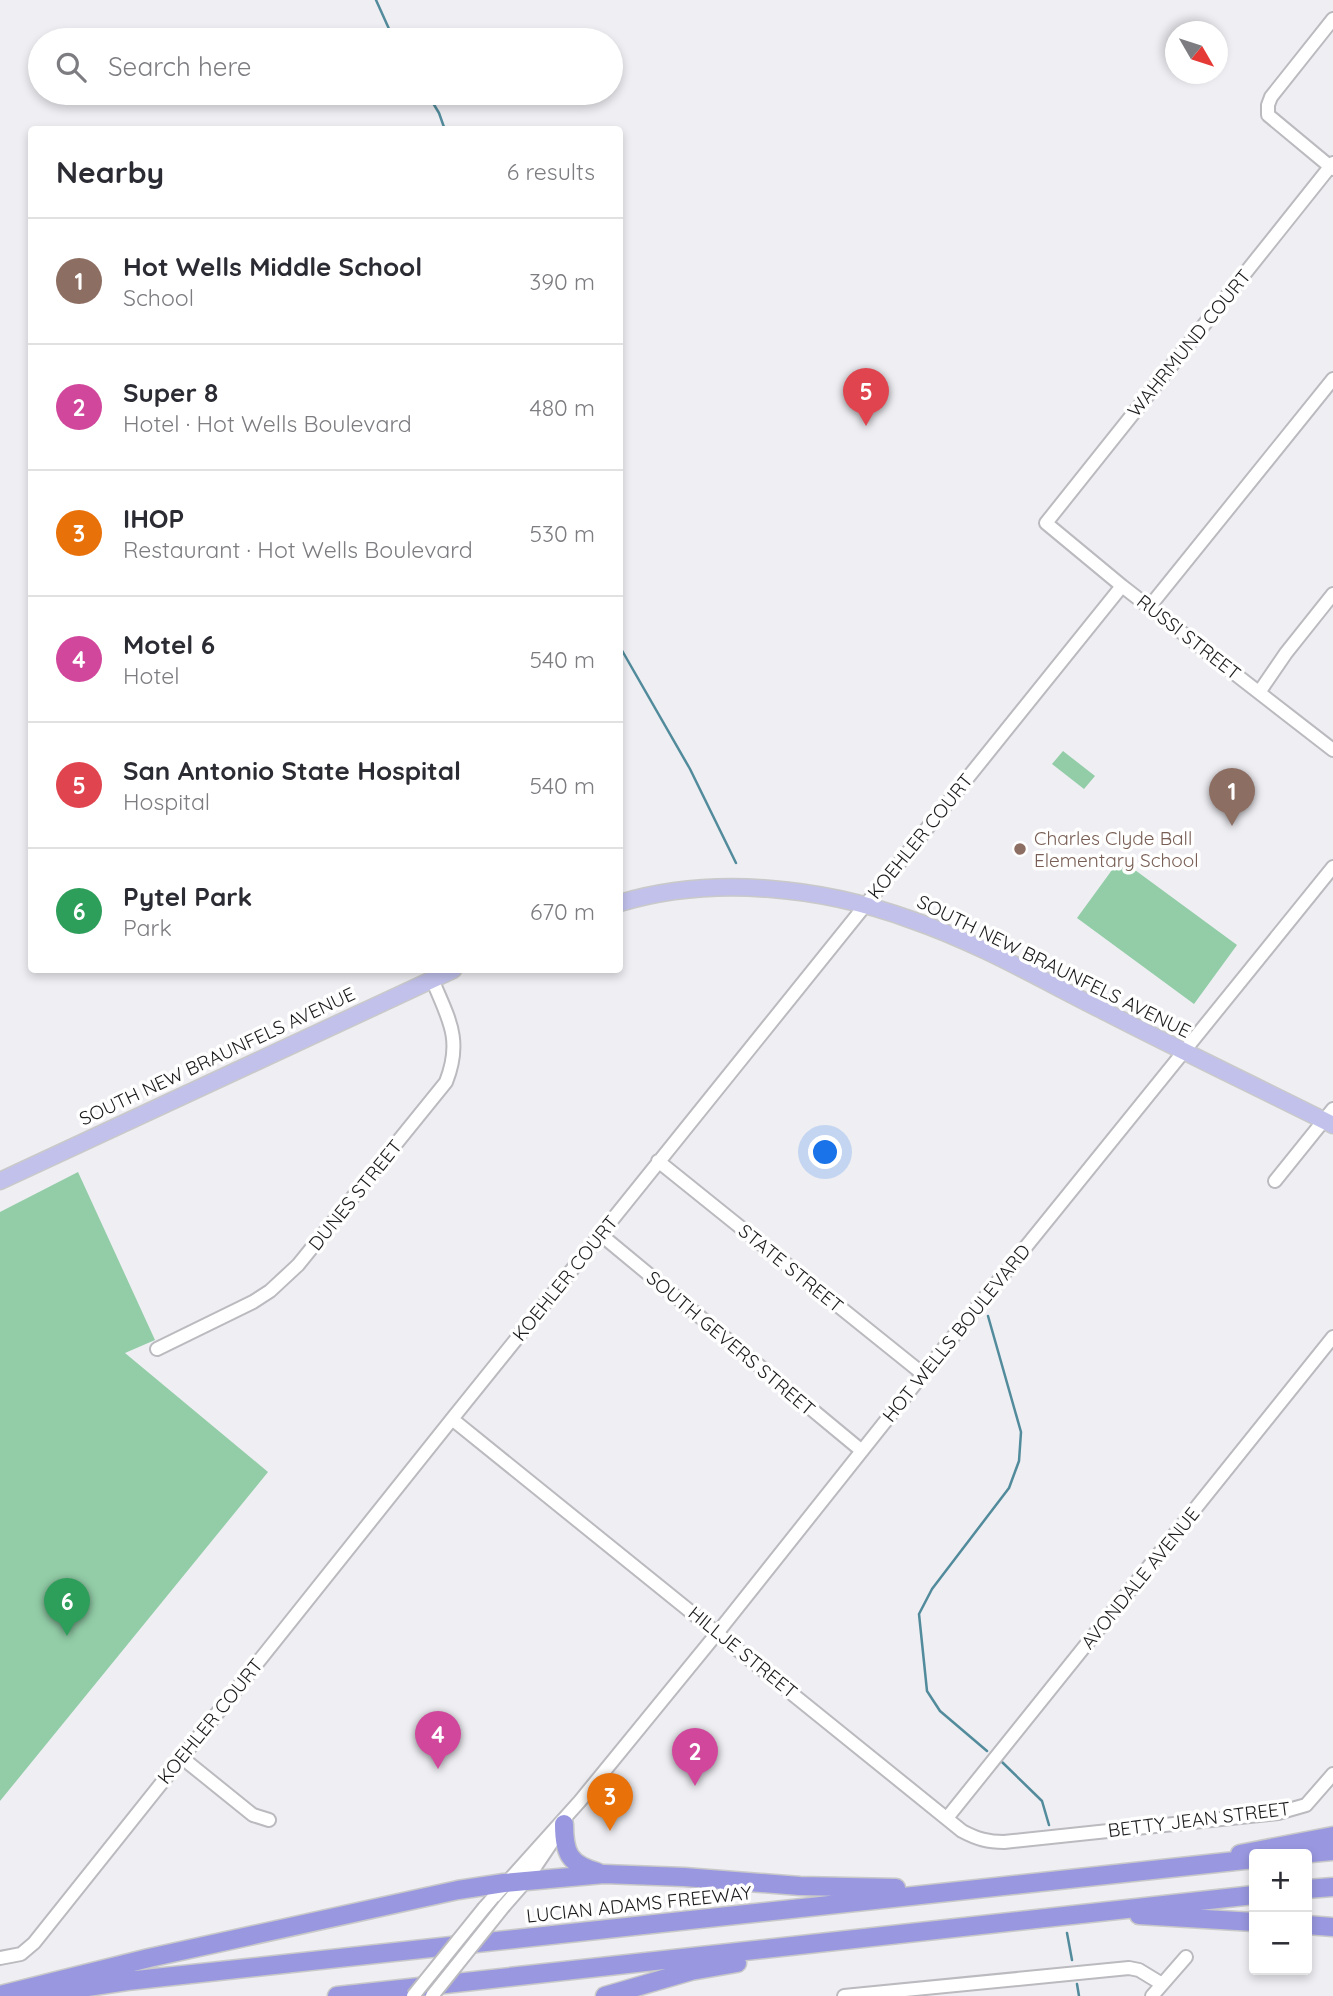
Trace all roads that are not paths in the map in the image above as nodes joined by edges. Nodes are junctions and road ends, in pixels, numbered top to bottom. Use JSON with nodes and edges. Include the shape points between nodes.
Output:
{"nodes":[{"id":1,"x":1333,"y":19,"type":"edge"},
{"id":2,"x":1332,"y":166,"type":"edge"},
{"id":3,"x":1333,"y":379,"type":"edge"},
{"id":4,"x":1046,"y":523,"type":"joint"},
{"id":5,"x":1122,"y":586,"type":"junction"},
{"id":6,"x":1333,"y":594,"type":"edge"},
{"id":7,"x":1150,"y":607,"type":"junction"},
{"id":8,"x":1260,"y":691,"type":"junction"},
{"id":9,"x":1333,"y":750,"type":"edge"},
{"id":10,"x":1333,"y":867,"type":"edge"},
{"id":11,"x":623,"y":902,"type":"edge"},
{"id":12,"x":864,"y":906,"type":"junction"},
{"id":13,"x":446,"y":973,"type":"edge"},
{"id":14,"x":432,"y":979,"type":"junction"},
{"id":15,"x":1183,"y":1051,"type":"junction"},
{"id":16,"x":1330,"y":1118,"type":"edge"},
{"id":17,"x":659,"y":1161,"type":"junction"},
{"id":18,"x":0,"y":1181,"type":"edge"},
{"id":19,"x":1275,"y":1181,"type":"dead end"},
{"id":20,"x":600,"y":1234,"type":"junction"},
{"id":21,"x":1333,"y":1337,"type":"edge"},
{"id":22,"x":158,"y":1349,"type":"dead end"},
{"id":23,"x":923,"y":1374,"type":"junction"},
{"id":24,"x":452,"y":1419,"type":"junction"},
{"id":25,"x":862,"y":1451,"type":"junction"},
{"id":26,"x":718,"y":1632,"type":"junction"},
{"id":27,"x":181,"y":1757,"type":"junction"},
{"id":28,"x":1333,"y":1774,"type":"edge"},
{"id":29,"x":580,"y":1801,"type":"junction"},
{"id":30,"x":947,"y":1818,"type":"junction"},
{"id":31,"x":269,"y":1820,"type":"dead end"},
{"id":32,"x":564,"y":1824,"type":"junction"},
{"id":33,"x":1050,"y":1835,"type":"joint"},
{"id":34,"x":1333,"y":1836,"type":"edge"},
{"id":35,"x":1333,"y":1851,"type":"edge"},
{"id":36,"x":1312,"y":1853,"type":"edge"},
{"id":37,"x":1249,"y":1860,"type":"edge"},
{"id":38,"x":1133,"y":1872,"type":"junction"},
{"id":39,"x":604,"y":1874,"type":"junction"},
{"id":40,"x":525,"y":1881,"type":"junction"},
{"id":41,"x":504,"y":1883,"type":"junction"},
{"id":42,"x":1333,"y":1887,"type":"edge"},
{"id":43,"x":983,"y":1888,"type":"junction"},
{"id":44,"x":1312,"y":1889,"type":"edge"},
{"id":45,"x":1249,"y":1896,"type":"edge"},
{"id":46,"x":1090,"y":1912,"type":"junction"},
{"id":47,"x":1249,"y":1922,"type":"edge"},
{"id":48,"x":1312,"y":1925,"type":"edge"},
{"id":49,"x":1333,"y":1927,"type":"edge"},
{"id":50,"x":911,"y":1933,"type":"junction"},
{"id":51,"x":1186,"y":1956,"type":"dead end"},
{"id":52,"x":0,"y":1958,"type":"edge"},
{"id":53,"x":1162,"y":1984,"type":"junction"},
{"id":54,"x":0,"y":1995,"type":"edge"},
{"id":55,"x":29,"y":1996,"type":"edge"},
{"id":56,"x":337,"y":1996,"type":"edge"},
{"id":57,"x":413,"y":1996,"type":"edge"},
{"id":58,"x":432,"y":1996,"type":"edge"},
{"id":59,"x":605,"y":1996,"type":"edge"},
{"id":60,"x":844,"y":1996,"type":"edge"},
{"id":61,"x":1152,"y":1996,"type":"edge"}],
"edges":[{"from":1,"to":2,"type":"street","via":[[1268,105],[1268,115]]},
{"from":2,"to":4,"type":"street","name":"WAHRMUND COURT"},
{"from":3,"to":7,"type":"street"},
{"from":4,"to":5,"type":"street","name":"RUSSI STREET"},
{"from":5,"to":7,"type":"street","name":"RUSSI STREET"},
{"from":5,"to":12,"type":"street","name":"KOEHLER COURT"},
{"from":6,"to":8,"type":"street"},
{"from":7,"to":8,"type":"street","name":"RUSSI STREET"},
{"from":8,"to":9,"type":"street","name":"RUSSI STREET"},
{"from":10,"to":15,"type":"street","name":"HOT WELLS BOULEVARD"},
{"from":11,"to":12,"type":"main road","name":"SOUTH NEW BRAUNFELS AVENUE","via":[[723,887],[773,888]]},
{"from":12,"to":15,"type":"main road","name":"SOUTH NEW BRAUNFELS AVENUE","via":[[934,929]]},
{"from":12,"to":17,"type":"street","name":"KOEHLER COURT"},
{"from":13,"to":14,"type":"main road","name":"SOUTH NEW BRAUNFELS AVENUE"},
{"from":14,"to":18,"type":"main road","name":"SOUTH NEW BRAUNFELS AVENUE"},
{"from":14,"to":22,"type":"street","name":"DUNES STREET","via":[[455,1041],[446,1082],[298,1265],[253,1302]]},
{"from":15,"to":16,"type":"main road","name":"SOUTH NEW BRAUNFELS AVENUE"},
{"from":15,"to":23,"type":"street","name":"HOT WELLS BOULEVARD"},
{"from":16,"to":19,"type":"street"},
{"from":17,"to":20,"type":"street","name":"KOEHLER COURT"},
{"from":17,"to":23,"type":"street","name":"STATE STREET"},
{"from":20,"to":24,"type":"street","name":"KOEHLER COURT"},
{"from":20,"to":25,"type":"street","name":"SOUTH GEVERS STREET"},
{"from":21,"to":30,"type":"street","name":"AVONDALE AVENUE"},
{"from":23,"to":25,"type":"street","name":"HOT WELLS BOULEVARD"},
{"from":24,"to":26,"type":"street","name":"HILLJE STREET"},
{"from":24,"to":27,"type":"street","name":"KOEHLER COURT"},
{"from":25,"to":26,"type":"street","name":"HOT WELLS BOULEVARD"},
{"from":26,"to":29,"type":"street","name":"HOT WELLS BOULEVARD"},
{"from":26,"to":30,"type":"street","name":"HILLJE STREET"},
{"from":27,"to":31,"type":"street","via":[[253,1815]]},
{"from":27,"to":52,"type":"street","name":"KOEHLER COURT","via":[[34,1943],[21,1954]]},
{"from":28,"to":33,"type":"street","name":"BETTY JEAN STREET","via":[[1306,1805],[1278,1813]]},
{"from":29,"to":32,"type":"street","name":"HOT WELLS BOULEVARD"},
{"from":29,"to":41,"type":"street","name":"HOT WELLS BOULEVARD"},
{"from":30,"to":33,"type":"street","name":"HILLJE STREET","via":[[987,1842]]},
{"from":32,"to":39,"type":"highway","via":[[571,1859],[580,1867]]},
{"from":32,"to":40,"type":"street","name":"HOT WELLS BOULEVARD"},
{"from":34,"to":38,"type":"highway"},
{"from":35,"to":36,"type":"highway"},
{"from":37,"to":38,"type":"highway","name":"LUCIAN ADAMS FREEWAY"},
{"from":38,"to":43,"type":"highway","name":"LUCIAN ADAMS FREEWAY"},
{"from":39,"to":40,"type":"highway"},
{"from":39,"to":43,"type":"highway","via":[[800,1886]]},
{"from":40,"to":41,"type":"highway"},
{"from":40,"to":58,"type":"street","name":"HOT WELLS BOULEVARD","bridge":true},
{"from":41,"to":54,"type":"highway","via":[[149,1958]]},
{"from":41,"to":57,"type":"street","name":"HOT WELLS BOULEVARD","bridge":true},
{"from":42,"to":44,"type":"highway"},
{"from":43,"to":55,"type":"highway","name":"LUCIAN ADAMS FREEWAY","via":[[127,1980]]},
{"from":45,"to":46,"type":"highway"},
{"from":46,"to":47,"type":"highway"},
{"from":46,"to":50,"type":"highway"},
{"from":48,"to":49,"type":"highway"},
{"from":50,"to":56,"type":"highway"},
{"from":50,"to":59,"type":"highway","via":[[691,1971]]},
{"from":51,"to":53,"type":"street"},
{"from":53,"to":60,"type":"street","via":[[1129,1968]]},
{"from":53,"to":61,"type":"street"}]}
